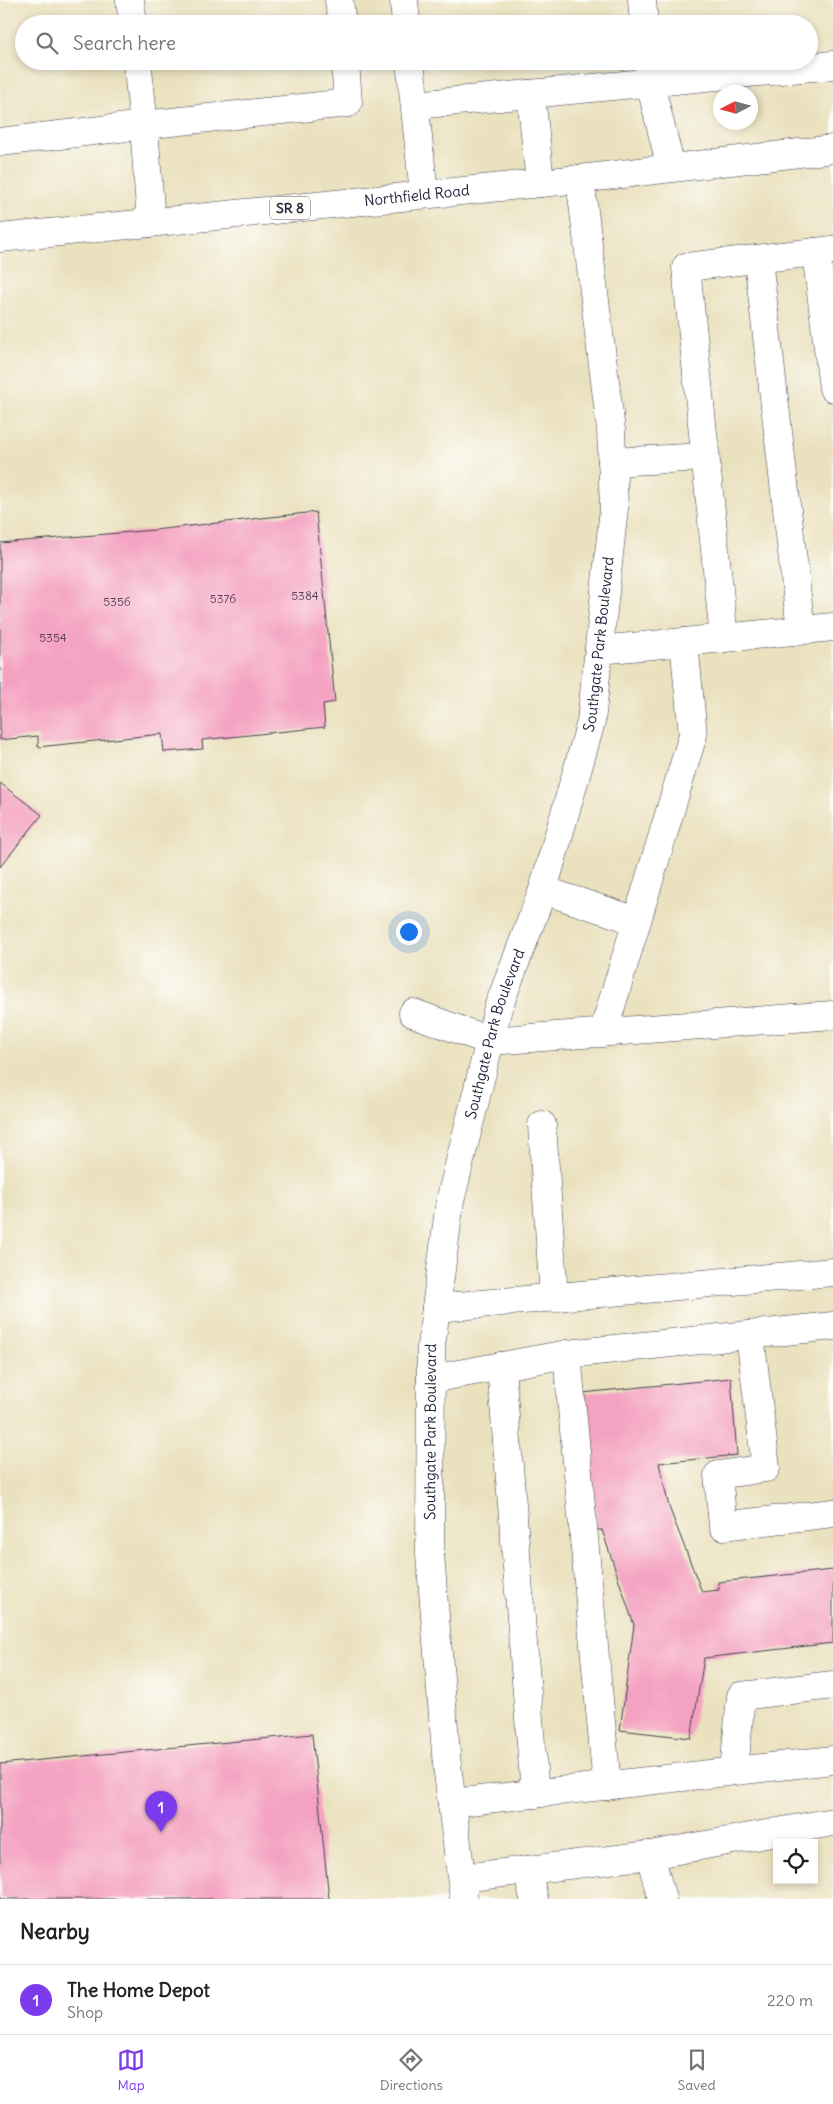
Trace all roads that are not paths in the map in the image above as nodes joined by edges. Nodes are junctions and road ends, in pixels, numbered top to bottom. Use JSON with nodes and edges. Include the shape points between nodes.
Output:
{"nodes":[{"id":1,"x":130,"y":0,"type":"edge"},
{"id":2,"x":339,"y":0,"type":"edge"},
{"id":3,"x":404,"y":0,"type":"edge"},
{"id":4,"x":642,"y":0,"type":"edge"},
{"id":5,"x":132,"y":15,"type":"edge"},
{"id":6,"x":341,"y":15,"type":"edge"},
{"id":7,"x":405,"y":15,"type":"edge"},
{"id":8,"x":643,"y":15,"type":"edge"},
{"id":9,"x":833,"y":65,"type":"edge"},
{"id":10,"x":818,"y":66,"type":"edge"},
{"id":11,"x":138,"y":70,"type":"edge"},
{"id":12,"x":346,"y":70,"type":"edge"},
{"id":13,"x":411,"y":70,"type":"edge"},
{"id":14,"x":702,"y":70,"type":"edge"},
{"id":15,"x":649,"y":72,"type":"edge"},
{"id":16,"x":531,"y":94,"type":"junction"},
{"id":17,"x":415,"y":105,"type":"junction"},
{"id":18,"x":144,"y":125,"type":"junction"},
{"id":19,"x":0,"y":142,"type":"edge"},
{"id":20,"x":833,"y":149,"type":"edge"},
{"id":21,"x":671,"y":168,"type":"junction"},
{"id":22,"x":580,"y":178,"type":"junction"},
{"id":23,"x":540,"y":183,"type":"junction"},
{"id":24,"x":424,"y":194,"type":"junction"},
{"id":25,"x":152,"y":222,"type":"junction"},
{"id":26,"x":0,"y":238,"type":"edge"},
{"id":27,"x":825,"y":251,"type":"edge"},
{"id":28,"x":758,"y":259,"type":"junction"},
{"id":29,"x":833,"y":388,"type":"edge"},
{"id":30,"x":706,"y":457,"type":"junction"},
{"id":31,"x":612,"y":462,"type":"junction"},
{"id":32,"x":833,"y":626,"type":"edge"},
{"id":33,"x":801,"y":630,"type":"junction"},
{"id":34,"x":724,"y":638,"type":"junction"},
{"id":35,"x":684,"y":642,"type":"junction"},
{"id":36,"x":599,"y":650,"type":"junction"},
{"id":37,"x":542,"y":890,"type":"junction"},
{"id":38,"x":637,"y":921,"type":"junction"},
{"id":39,"x":413,"y":1013,"type":"dead end"},
{"id":40,"x":833,"y":1015,"type":"edge"},
{"id":41,"x":603,"y":1033,"type":"junction"},
{"id":42,"x":490,"y":1042,"type":"junction"},
{"id":43,"x":542,"y":1125,"type":"dead end"},
{"id":44,"x":833,"y":1272,"type":"edge"},
{"id":45,"x":554,"y":1298,"type":"junction"},
{"id":46,"x":436,"y":1308,"type":"junction"},
{"id":47,"x":833,"y":1326,"type":"edge"},
{"id":48,"x":750,"y":1335,"type":"junction"},
{"id":49,"x":567,"y":1354,"type":"junction"},
{"id":50,"x":501,"y":1366,"type":"junction"},
{"id":51,"x":431,"y":1379,"type":"junction"},
{"id":52,"x":833,"y":1513,"type":"edge"},
{"id":53,"x":833,"y":1685,"type":"edge"},
{"id":54,"x":833,"y":1760,"type":"edge"},
{"id":55,"x":734,"y":1771,"type":"junction"},
{"id":56,"x":608,"y":1786,"type":"junction"},
{"id":57,"x":535,"y":1794,"type":"junction"},
{"id":58,"x":452,"y":1803,"type":"junction"},
{"id":59,"x":833,"y":1822,"type":"edge"},
{"id":60,"x":650,"y":1855,"type":"junction"},
{"id":61,"x":527,"y":1870,"type":"junction"},
{"id":62,"x":463,"y":1889,"type":"edge"},
{"id":63,"x":534,"y":1899,"type":"edge"},
{"id":64,"x":662,"y":1899,"type":"edge"}],
"edges":[{"from":1,"to":5,"type":"street"},
{"from":2,"to":6,"type":"street"},
{"from":3,"to":7,"type":"street"},
{"from":4,"to":8,"type":"street"},
{"from":9,"to":10,"type":"street"},
{"from":11,"to":18,"type":"street"},
{"from":12,"to":18,"type":"street","via":[[348,103]]},
{"from":13,"to":17,"type":"street"},
{"from":14,"to":15,"type":"street"},
{"from":15,"to":16,"type":"street"},
{"from":15,"to":21,"type":"street"},
{"from":16,"to":17,"type":"street"},
{"from":16,"to":23,"type":"street"},
{"from":17,"to":24,"type":"street"},
{"from":18,"to":19,"type":"street"},
{"from":18,"to":25,"type":"street"},
{"from":20,"to":21,"type":"street","name":"Northfield Road","number":"SR 8"},
{"from":21,"to":22,"type":"street","name":"Northfield Road","number":"SR 8"},
{"from":22,"to":23,"type":"street","name":"Northfield Road","number":"SR 8"},
{"from":22,"to":31,"type":"street","name":"Southgate Park Boulevard","via":[[612,430]]},
{"from":23,"to":24,"type":"street","name":"Northfield Road","number":"SR 8"},
{"from":24,"to":25,"type":"street","name":"Northfield Road","number":"SR 8"},
{"from":25,"to":26,"type":"street","name":"Northfield Road","number":"SR 8"},
{"from":27,"to":28,"type":"street"},
{"from":27,"to":29,"type":"street"},
{"from":28,"to":30,"type":"street","via":[[686,267]]},
{"from":28,"to":33,"type":"street"},
{"from":30,"to":31,"type":"street"},
{"from":30,"to":34,"type":"street"},
{"from":31,"to":36,"type":"street","name":"Southgate Park Boulevard","via":[[614,508]]},
{"from":32,"to":33,"type":"street"},
{"from":33,"to":34,"type":"street"},
{"from":34,"to":35,"type":"street"},
{"from":35,"to":36,"type":"street"},
{"from":35,"to":38,"type":"street","via":[[693,735]]},
{"from":36,"to":37,"type":"street","name":"Southgate Park Boulevard","via":[[590,722]]},
{"from":37,"to":38,"type":"street"},
{"from":37,"to":42,"type":"street","name":"Southgate Park Boulevard","via":[[498,1008]]},
{"from":38,"to":41,"type":"street"},
{"from":39,"to":42,"type":"street"},
{"from":40,"to":41,"type":"street"},
{"from":41,"to":42,"type":"street"},
{"from":42,"to":46,"type":"street","name":"Southgate Park Boulevard","via":[[450,1201]]},
{"from":43,"to":45,"type":"street"},
{"from":44,"to":45,"type":"street"},
{"from":45,"to":46,"type":"street"},
{"from":46,"to":51,"type":"street","name":"Southgate Park Boulevard"},
{"from":47,"to":48,"type":"street"},
{"from":48,"to":49,"type":"street"},
{"from":48,"to":52,"type":"street","via":[[766,1468],[718,1475],[723,1526]]},
{"from":49,"to":50,"type":"street"},
{"from":49,"to":56,"type":"street"},
{"from":50,"to":51,"type":"street"},
{"from":50,"to":57,"type":"street"},
{"from":51,"to":58,"type":"street","name":"Southgate Park Boulevard","via":[[430,1554]]},
{"from":53,"to":55,"type":"street","via":[[741,1696]]},
{"from":54,"to":55,"type":"street"},
{"from":55,"to":56,"type":"street"},
{"from":56,"to":57,"type":"street"},
{"from":57,"to":58,"type":"street"},
{"from":58,"to":62,"type":"street","name":"Southgate Park Boulevard"},
{"from":59,"to":60,"type":"street"},
{"from":60,"to":61,"type":"street"},
{"from":60,"to":64,"type":"street"},
{"from":61,"to":62,"type":"street"},
{"from":61,"to":63,"type":"street"}]}
